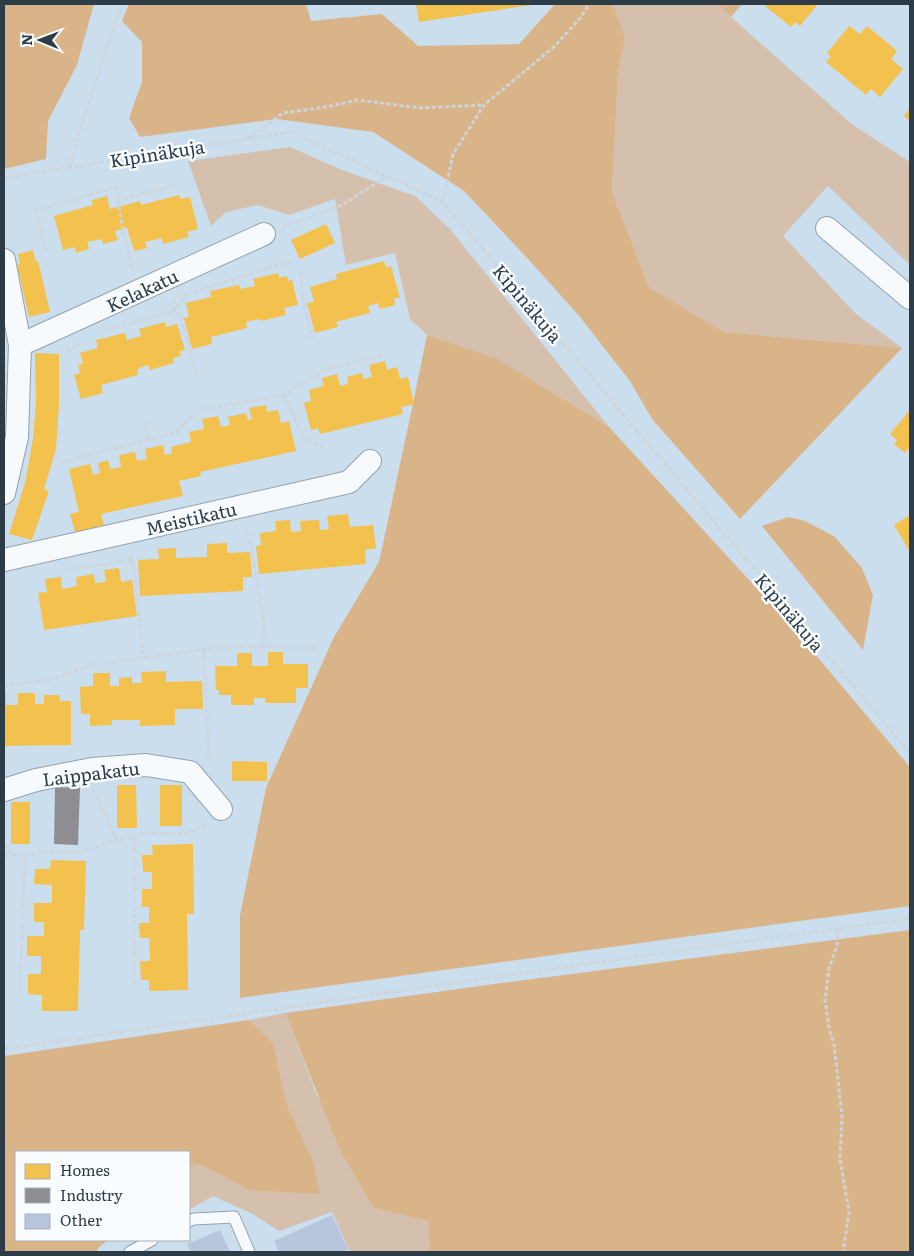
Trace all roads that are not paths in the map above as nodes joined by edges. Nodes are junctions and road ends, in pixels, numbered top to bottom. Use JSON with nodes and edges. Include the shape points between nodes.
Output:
{"nodes":[{"id":1,"x":827,"y":228,"type":"dead end"},
{"id":2,"x":264,"y":234,"type":"road end"},
{"id":3,"x":4,"y":260,"type":"edge"},
{"id":4,"x":910,"y":298,"type":"edge"},
{"id":5,"x":20,"y":345,"type":"junction"},
{"id":6,"x":370,"y":461,"type":"dead end"},
{"id":7,"x":4,"y":493,"type":"edge"},
{"id":8,"x":4,"y":560,"type":"edge"},
{"id":9,"x":4,"y":790,"type":"edge"},
{"id":10,"x":221,"y":809,"type":"road end"},
{"id":11,"x":190,"y":1221,"type":"edge"},
{"id":12,"x":150,"y":1241,"type":"edge"},
{"id":13,"x":130,"y":1252,"type":"edge"},
{"id":14,"x":249,"y":1252,"type":"edge"}],
"edges":[{"from":1,"to":4,"type":"street"},
{"from":2,"to":5,"type":"street","name":"Kelakatu"},
{"from":3,"to":5,"type":"street"},
{"from":5,"to":7,"type":"street","via":[[18,437]]},
{"from":6,"to":8,"type":"street","name":"Meistikatu","via":[[349,482]]},
{"from":9,"to":10,"type":"street","name":"Laippakatu","via":[[84,770],[146,765],[190,772]]},
{"from":11,"to":14,"type":"lane","via":[[234,1217]]},
{"from":12,"to":13,"type":"lane"}]}
